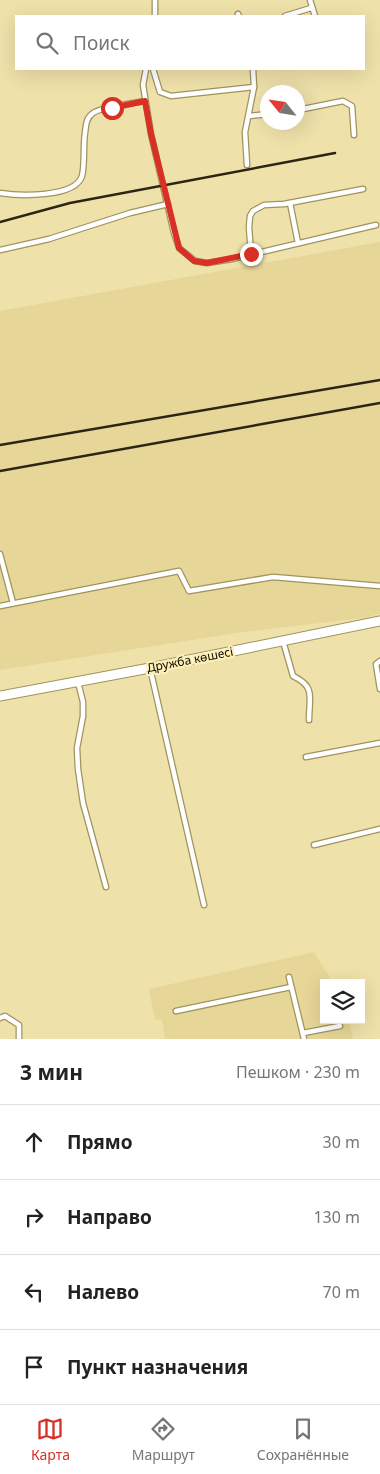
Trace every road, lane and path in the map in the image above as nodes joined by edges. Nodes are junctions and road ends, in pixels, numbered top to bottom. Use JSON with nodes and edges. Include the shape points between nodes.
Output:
{"nodes":[{"id":1,"x":155,"y":0,"type":"edge"},
{"id":2,"x":310,"y":0,"type":"edge"},
{"id":3,"x":311,"y":8,"type":"junction"},
{"id":4,"x":154,"y":15,"type":"edge"},
{"id":5,"x":288,"y":15,"type":"edge"},
{"id":6,"x":314,"y":15,"type":"edge"},
{"id":7,"x":146,"y":70,"type":"edge"},
{"id":8,"x":153,"y":70,"type":"edge"},
{"id":9,"x":253,"y":70,"type":"edge"},
{"id":10,"x":254,"y":87,"type":"junction"},
{"id":11,"x":145,"y":101,"type":"junction"},
{"id":12,"x":305,"y":109,"type":"edge"},
{"id":13,"x":260,"y":115,"type":"edge"},
{"id":14,"x":248,"y":116,"type":"junction"},
{"id":15,"x":354,"y":135,"type":"dead end"},
{"id":16,"x":247,"y":165,"type":"dead end"},
{"id":17,"x":363,"y":189,"type":"dead end"},
{"id":18,"x":0,"y":193,"type":"edge"},
{"id":19,"x":290,"y":203,"type":"junction"},
{"id":20,"x":168,"y":204,"type":"junction"},
{"id":21,"x":376,"y":225,"type":"dead end"},
{"id":22,"x":298,"y":243,"type":"junction"},
{"id":23,"x":0,"y":250,"type":"edge"},
{"id":24,"x":251,"y":254,"type":"junction"},
{"id":25,"x":0,"y":554,"type":"edge"},
{"id":26,"x":380,"y":586,"type":"edge"},
{"id":27,"x":13,"y":603,"type":"junction"},
{"id":28,"x":0,"y":606,"type":"edge"},
{"id":29,"x":379,"y":623,"type":"edge"},
{"id":30,"x":283,"y":641,"type":"junction"},
{"id":31,"x":380,"y":661,"type":"edge"},
{"id":32,"x":150,"y":668,"type":"junction"},
{"id":33,"x":78,"y":682,"type":"junction"},
{"id":34,"x":380,"y":689,"type":"edge"},
{"id":35,"x":0,"y":696,"type":"edge"},
{"id":36,"x":309,"y":720,"type":"dead end"},
{"id":37,"x":380,"y":743,"type":"edge"},
{"id":38,"x":306,"y":757,"type":"dead end"},
{"id":39,"x":380,"y":829,"type":"edge"},
{"id":40,"x":314,"y":845,"type":"dead end"},
{"id":41,"x":106,"y":887,"type":"dead end"},
{"id":42,"x":204,"y":905,"type":"dead end"},
{"id":43,"x":289,"y":977,"type":"dead end"},
{"id":44,"x":291,"y":986,"type":"junction"},
{"id":45,"x":176,"y":1011,"type":"dead end"},
{"id":46,"x":0,"y":1018,"type":"edge"},
{"id":47,"x":340,"y":1026,"type":"dead end"},
{"id":48,"x":303,"y":1033,"type":"junction"},
{"id":49,"x":19,"y":1039,"type":"edge"},
{"id":50,"x":304,"y":1039,"type":"edge"}],
"edges":[{"from":1,"to":4,"type":"lane"},
{"from":2,"to":3,"type":"lane"},
{"from":3,"to":5,"type":"lane"},
{"from":3,"to":6,"type":"lane"},
{"from":7,"to":11,"type":"lane"},
{"from":8,"to":10,"type":"lane","via":[[160,92],[171,96]]},
{"from":9,"to":10,"type":"lane"},
{"from":10,"to":14,"type":"lane"},
{"from":11,"to":18,"type":"lane","via":[[95,112],[88,118],[82,176],[73,187],[30,195]]},
{"from":11,"to":20,"type":"lane"},
{"from":12,"to":15,"type":"lane","via":[[344,101],[352,106]]},
{"from":13,"to":14,"type":"lane"},
{"from":14,"to":16,"type":"lane"},
{"from":17,"to":19,"type":"lane"},
{"from":19,"to":22,"type":"lane"},
{"from":19,"to":24,"type":"lane","via":[[264,205],[253,211],[249,227]]},
{"from":20,"to":23,"type":"lane"},
{"from":20,"to":24,"type":"lane","via":[[179,248],[194,261],[207,263]]},
{"from":21,"to":22,"type":"lane"},
{"from":22,"to":24,"type":"lane"},
{"from":25,"to":27,"type":"lane"},
{"from":26,"to":27,"type":"lane","via":[[273,577],[189,591],[179,572]]},
{"from":27,"to":28,"type":"lane"},
{"from":29,"to":30,"type":"street","name":"Дружба көшесі"},
{"from":30,"to":32,"type":"street","name":"Дружба көшесі"},
{"from":30,"to":36,"type":"lane","via":[[292,673],[307,683],[309,689]]},
{"from":31,"to":34,"type":"lane","via":[[376,664]]},
{"from":32,"to":33,"type":"street","name":"Дружба көшесі"},
{"from":32,"to":42,"type":"lane"},
{"from":33,"to":35,"type":"street","name":"Дружба көшесі"},
{"from":33,"to":41,"type":"lane","via":[[83,702],[77,748],[78,769],[83,803]]},
{"from":37,"to":38,"type":"lane"},
{"from":39,"to":40,"type":"lane"},
{"from":43,"to":44,"type":"lane"},
{"from":44,"to":45,"type":"lane"},
{"from":44,"to":48,"type":"lane"},
{"from":46,"to":49,"type":"lane","via":[[5,1016],[19,1025]]},
{"from":47,"to":48,"type":"lane"},
{"from":48,"to":50,"type":"lane"}]}
